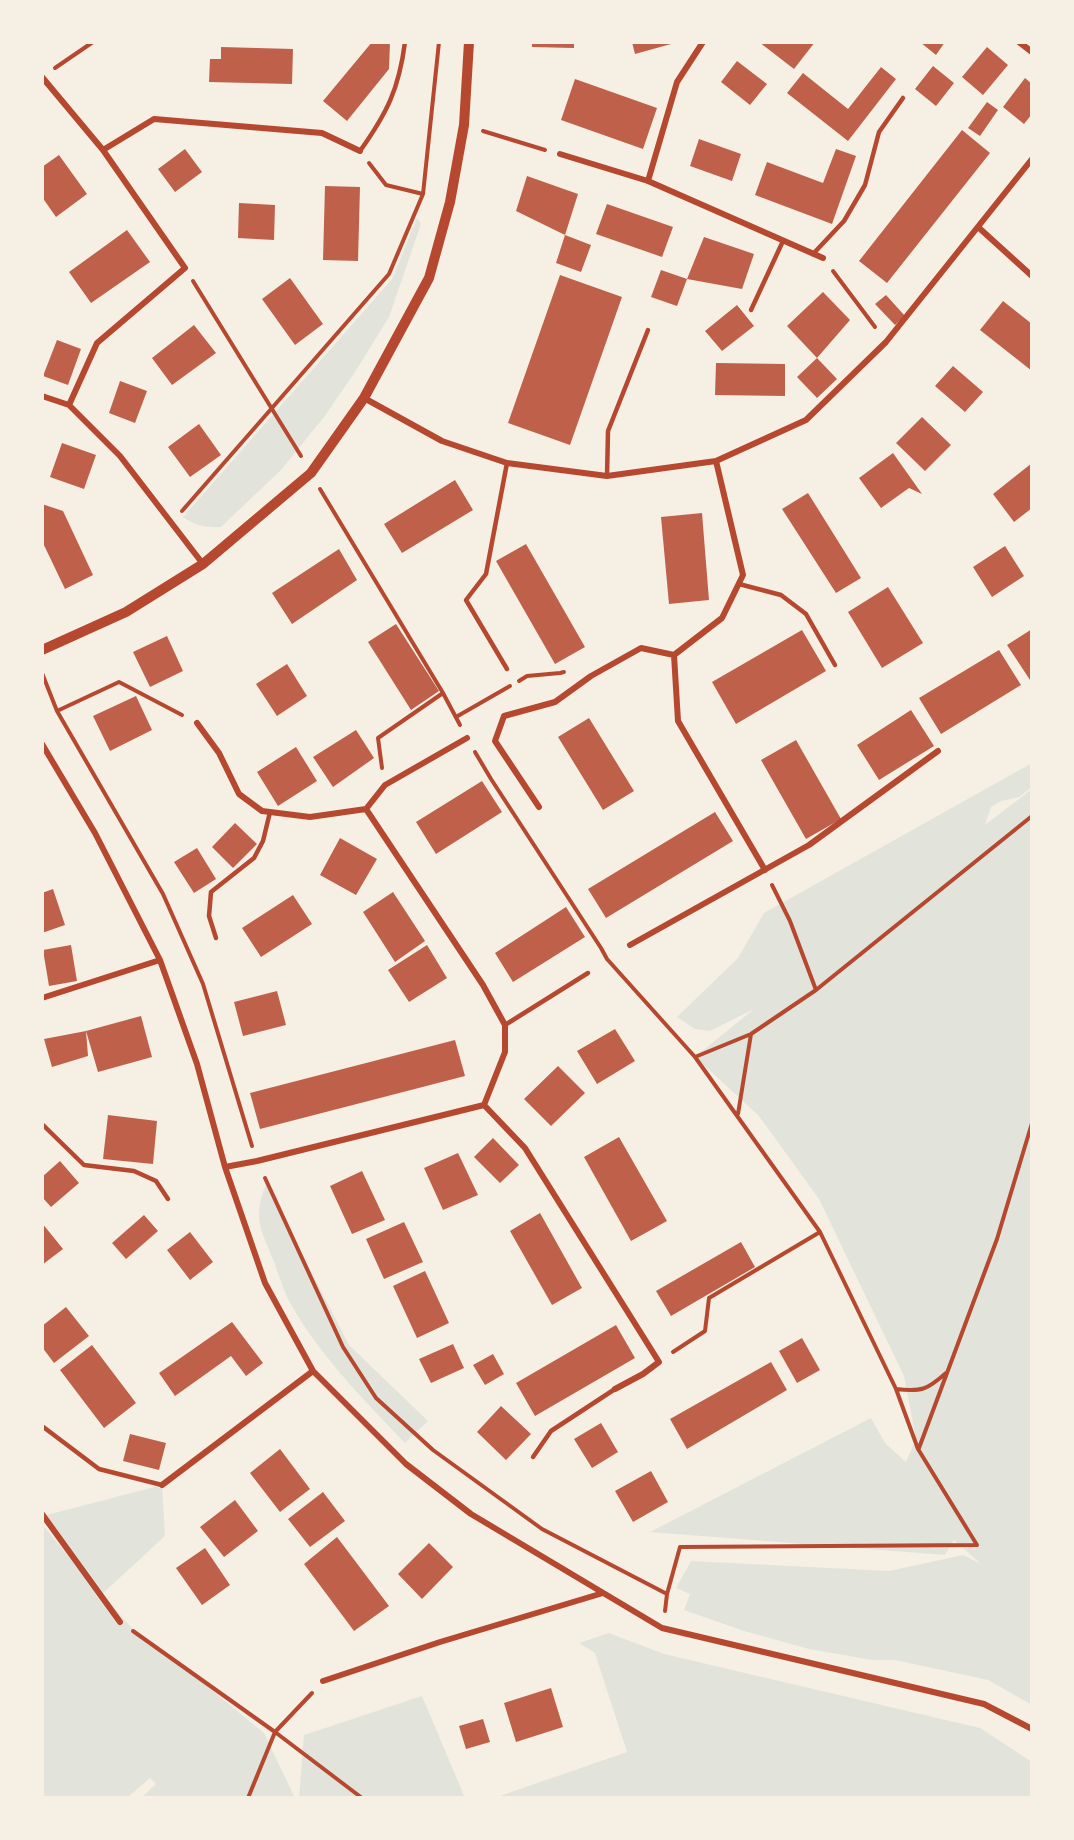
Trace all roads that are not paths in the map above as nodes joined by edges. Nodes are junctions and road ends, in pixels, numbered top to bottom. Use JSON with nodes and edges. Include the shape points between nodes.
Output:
{"nodes":[{"id":1,"x":405,"y":42,"type":"edge"},
{"id":2,"x":469,"y":42,"type":"edge"},
{"id":3,"x":703,"y":42,"type":"edge"},
{"id":4,"x":1019,"y":42,"type":"edge"},
{"id":5,"x":1032,"y":52,"type":"edge"},
{"id":6,"x":42,"y":77,"type":"edge"},
{"id":7,"x":903,"y":98,"type":"dead end"},
{"id":8,"x":103,"y":150,"type":"junction"},
{"id":9,"x":360,"y":151,"type":"joint"},
{"id":10,"x":560,"y":154,"type":"road end"},
{"id":11,"x":1032,"y":159,"type":"edge"},
{"id":12,"x":648,"y":181,"type":"junction"},
{"id":13,"x":978,"y":227,"type":"junction"},
{"id":14,"x":783,"y":241,"type":"junction"},
{"id":15,"x":813,"y":254,"type":"junction"},
{"id":16,"x":823,"y":258,"type":"road end"},
{"id":17,"x":1032,"y":276,"type":"edge"},
{"id":18,"x":751,"y":310,"type":"dead end"},
{"id":19,"x":648,"y":330,"type":"dead end"},
{"id":20,"x":42,"y":396,"type":"edge"},
{"id":21,"x":363,"y":398,"type":"junction"},
{"id":22,"x":69,"y":405,"type":"junction"},
{"id":23,"x":716,"y":461,"type":"junction"},
{"id":24,"x":507,"y":463,"type":"junction"},
{"id":25,"x":607,"y":476,"type":"junction"},
{"id":26,"x":203,"y":564,"type":"junction"},
{"id":27,"x":739,"y":584,"type":"junction"},
{"id":28,"x":42,"y":651,"type":"edge"},
{"id":29,"x":674,"y":655,"type":"junction"},
{"id":30,"x":835,"y":664,"type":"dead end"},
{"id":31,"x":507,"y":669,"type":"dead end"},
{"id":32,"x":197,"y":723,"type":"road end"},
{"id":33,"x":467,"y":738,"type":"road end"},
{"id":34,"x":42,"y":744,"type":"edge"},
{"id":35,"x":938,"y":751,"type":"dead end"},
{"id":36,"x":539,"y":807,"type":"dead end"},
{"id":37,"x":366,"y":809,"type":"junction"},
{"id":38,"x":270,"y":812,"type":"junction"},
{"id":39,"x":765,"y":870,"type":"junction"},
{"id":40,"x":216,"y":938,"type":"dead end"},
{"id":41,"x":630,"y":945,"type":"road end"},
{"id":42,"x":160,"y":960,"type":"junction"},
{"id":43,"x":588,"y":973,"type":"dead end"},
{"id":44,"x":42,"y":998,"type":"edge"},
{"id":45,"x":505,"y":1025,"type":"junction"},
{"id":46,"x":484,"y":1105,"type":"junction"},
{"id":47,"x":42,"y":1124,"type":"edge"},
{"id":48,"x":225,"y":1167,"type":"junction"},
{"id":49,"x":168,"y":1199,"type":"dead end"},
{"id":50,"x":313,"y":1371,"type":"junction"},
{"id":51,"x":615,"y":1389,"type":"joint"},
{"id":52,"x":42,"y":1426,"type":"edge"},
{"id":53,"x":533,"y":1457,"type":"dead end"},
{"id":54,"x":162,"y":1485,"type":"joint"},
{"id":55,"x":42,"y":1514,"type":"edge"},
{"id":56,"x":603,"y":1593,"type":"junction"},
{"id":57,"x":120,"y":1622,"type":"road end"},
{"id":58,"x":323,"y":1681,"type":"road end"},
{"id":59,"x":1032,"y":1728,"type":"edge"}],
"edges":[{"from":1,"to":9,"type":"lane","via":[[395,89],[381,121]]},
{"from":2,"to":21,"type":"street","via":[[464,125],[450,202],[429,278]]},
{"from":3,"to":12,"type":"street","via":[[677,82]]},
{"from":4,"to":5,"type":"street"},
{"from":6,"to":8,"type":"street"},
{"from":7,"to":15,"type":"lane","via":[[879,132],[865,185],[844,221]]},
{"from":8,"to":9,"type":"street","via":[[154,119],[322,133]]},
{"from":8,"to":22,"type":"street","via":[[185,268],[96,343]]},
{"from":10,"to":12,"type":"street"},
{"from":11,"to":13,"type":"street"},
{"from":12,"to":14,"type":"street"},
{"from":13,"to":17,"type":"street"},
{"from":13,"to":23,"type":"street","via":[[886,342],[806,420]]},
{"from":14,"to":15,"type":"street"},
{"from":14,"to":18,"type":"lane"},
{"from":15,"to":16,"type":"street"},
{"from":19,"to":25,"type":"lane","via":[[608,431]]},
{"from":20,"to":22,"type":"street"},
{"from":21,"to":24,"type":"street","via":[[442,441]]},
{"from":21,"to":26,"type":"street","via":[[311,473]]},
{"from":22,"to":26,"type":"street","via":[[120,456]]},
{"from":23,"to":25,"type":"street"},
{"from":23,"to":27,"type":"street","via":[[743,574]]},
{"from":24,"to":25,"type":"street"},
{"from":24,"to":31,"type":"lane","via":[[486,574],[466,600]]},
{"from":26,"to":28,"type":"street","via":[[126,612]]},
{"from":27,"to":29,"type":"street","via":[[722,618]]},
{"from":27,"to":30,"type":"lane","via":[[782,595],[806,614]]},
{"from":29,"to":36,"type":"street","via":[[641,648],[555,702],[504,716],[495,741]]},
{"from":29,"to":39,"type":"street","via":[[678,721]]},
{"from":32,"to":38,"type":"street","via":[[219,753],[239,794],[262,812]]},
{"from":33,"to":37,"type":"street","via":[[385,784]]},
{"from":34,"to":42,"type":"street","via":[[95,833]]},
{"from":35,"to":39,"type":"street","via":[[809,845]]},
{"from":37,"to":38,"type":"street","via":[[310,818]]},
{"from":37,"to":45,"type":"street","via":[[483,985]]},
{"from":38,"to":40,"type":"lane","via":[[254,858],[211,892],[208,916]]},
{"from":39,"to":41,"type":"street"},
{"from":42,"to":44,"type":"street"},
{"from":42,"to":48,"type":"street","via":[[197,1064]]},
{"from":43,"to":45,"type":"lane"},
{"from":45,"to":46,"type":"street","via":[[505,1052]]},
{"from":46,"to":48,"type":"street"},
{"from":46,"to":51,"type":"street","via":[[525,1148],[659,1362]]},
{"from":47,"to":49,"type":"lane","via":[[84,1164],[134,1171],[156,1181]]},
{"from":48,"to":50,"type":"street","via":[[265,1283]]},
{"from":50,"to":54,"type":"street"},
{"from":50,"to":56,"type":"street","via":[[406,1464],[461,1507]]},
{"from":51,"to":53,"type":"lane","via":[[551,1431]]},
{"from":52,"to":54,"type":"lane","via":[[99,1469]]},
{"from":55,"to":57,"type":"street"},
{"from":56,"to":58,"type":"street"},
{"from":56,"to":59,"type":"street","via":[[662,1628],[984,1704]]}]}
